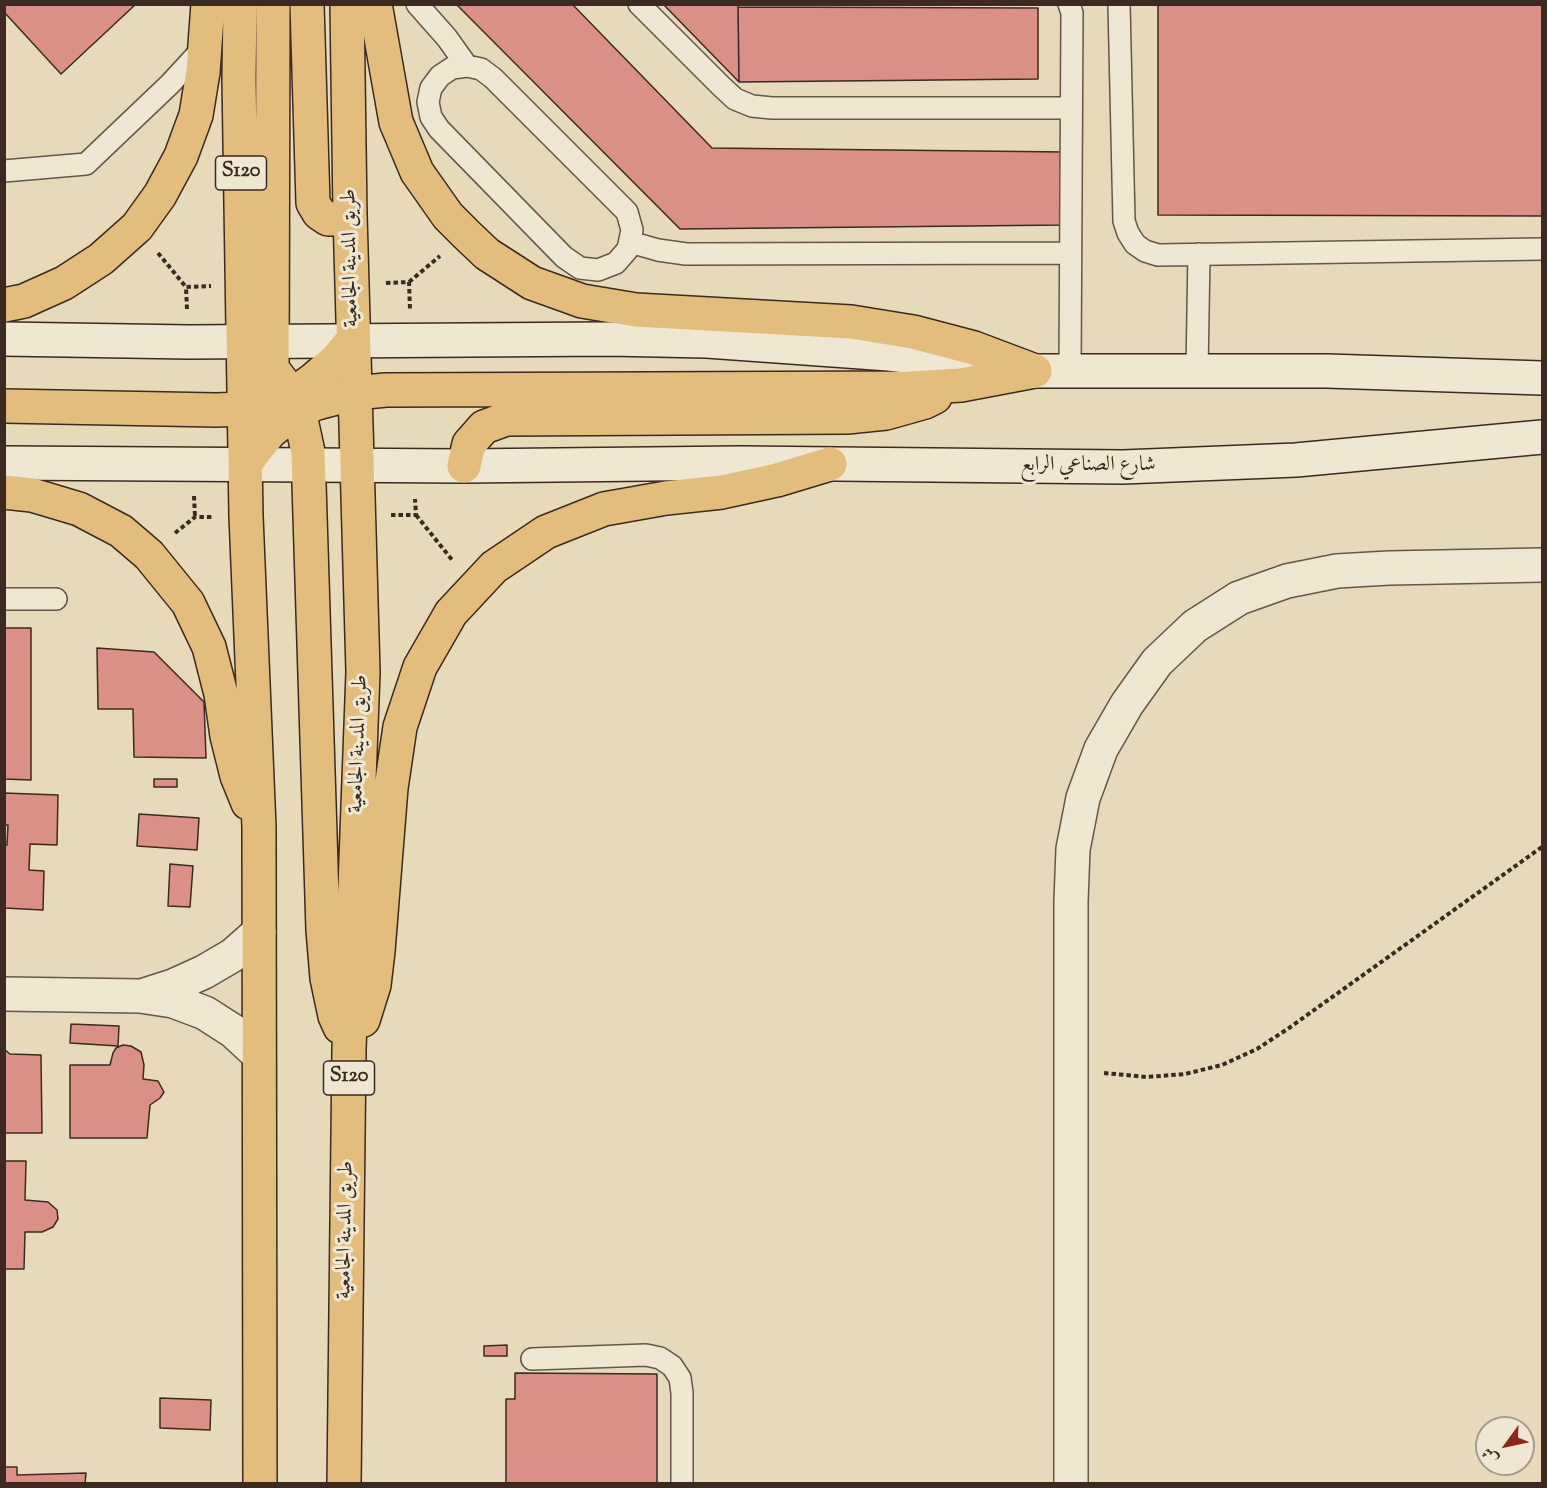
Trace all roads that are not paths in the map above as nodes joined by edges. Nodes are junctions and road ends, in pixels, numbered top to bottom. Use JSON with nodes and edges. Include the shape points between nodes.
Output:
{"nodes":[{"id":1,"x":208,"y":4,"type":"edge"},
{"id":2,"x":240,"y":4,"type":"edge"},
{"id":3,"x":273,"y":4,"type":"edge"},
{"id":4,"x":307,"y":4,"type":"edge"},
{"id":5,"x":347,"y":4,"type":"edge"},
{"id":6,"x":375,"y":4,"type":"edge"},
{"id":7,"x":417,"y":4,"type":"edge"},
{"id":8,"x":639,"y":4,"type":"edge"},
{"id":9,"x":1069,"y":4,"type":"edge"},
{"id":10,"x":1119,"y":4,"type":"edge"},
{"id":11,"x":205,"y":46,"type":"junction"},
{"id":12,"x":467,"y":66,"type":"junction"},
{"id":13,"x":1071,"y":108,"type":"junction"},
{"id":14,"x":4,"y":171,"type":"edge"},
{"id":15,"x":350,"y":214,"type":"junction"},
{"id":16,"x":630,"y":242,"type":"junction"},
{"id":17,"x":1542,"y":249,"type":"edge"},
{"id":18,"x":1070,"y":253,"type":"junction"},
{"id":19,"x":1199,"y":254,"type":"junction"},
{"id":20,"x":4,"y":305,"type":"edge"},
{"id":21,"x":4,"y":339,"type":"edge"},
{"id":22,"x":354,"y":340,"type":"junction"},
{"id":23,"x":262,"y":350,"type":"junction"},
{"id":24,"x":1542,"y":369,"type":"edge"},
{"id":25,"x":1035,"y":371,"type":"junction"},
{"id":26,"x":1070,"y":371,"type":"junction"},
{"id":27,"x":1197,"y":371,"type":"junction"},
{"id":28,"x":1497,"y":376,"type":"junction"},
{"id":29,"x":1542,"y":378,"type":"edge"},
{"id":30,"x":961,"y":384,"type":"junction"},
{"id":31,"x":355,"y":393,"type":"junction"},
{"id":32,"x":4,"y":406,"type":"edge"},
{"id":33,"x":245,"y":410,"type":"junction"},
{"id":34,"x":295,"y":422,"type":"junction"},
{"id":35,"x":1542,"y":437,"type":"edge"},
{"id":36,"x":1462,"y":444,"type":"junction"},
{"id":37,"x":1542,"y":456,"type":"edge"},
{"id":38,"x":4,"y":463,"type":"edge"},
{"id":39,"x":830,"y":464,"type":"junction"},
{"id":40,"x":245,"y":465,"type":"junction"},
{"id":41,"x":357,"y":465,"type":"junction"},
{"id":42,"x":464,"y":466,"type":"junction"},
{"id":43,"x":4,"y":492,"type":"edge"},
{"id":44,"x":1542,"y":565,"type":"edge"},
{"id":45,"x":4,"y":599,"type":"edge"},
{"id":46,"x":57,"y":599,"type":"dead end"},
{"id":47,"x":259,"y":827,"type":"junction"},
{"id":48,"x":259,"y":932,"type":"junction"},
{"id":49,"x":4,"y":994,"type":"edge"},
{"id":50,"x":140,"y":996,"type":"junction"},
{"id":51,"x":349,"y":1049,"type":"junction"},
{"id":52,"x":258,"y":1054,"type":"junction"},
{"id":53,"x":532,"y":1359,"type":"dead end"},
{"id":54,"x":260,"y":1484,"type":"edge"},
{"id":55,"x":344,"y":1484,"type":"edge"},
{"id":56,"x":682,"y":1484,"type":"edge"},
{"id":57,"x":1071,"y":1484,"type":"edge"}],
"edges":[{"from":1,"to":11,"type":"main road"},
{"from":2,"to":23,"type":"main road","number":"S120","via":[[239,79]]},
{"from":3,"to":23,"type":"main road"},
{"from":4,"to":15,"type":"main road","via":[[313,203],[328,219]]},
{"from":5,"to":15,"type":"main road","name":"طريق المدينة الجامعية","number":"S120"},
{"from":6,"to":25,"type":"main road","via":[[396,122],[417,172],[466,234],[487,254],[532,283],[582,301],[636,310],[851,322],[913,332],[974,348]]},
{"from":7,"to":12,"type":"lane"},
{"from":8,"to":13,"type":"lane","via":[[728,93],[752,106]]},
{"from":9,"to":13,"type":"lane"},
{"from":10,"to":19,"type":"lane","via":[[1124,221],[1135,244],[1145,251],[1158,255]]},
{"from":11,"to":14,"type":"lane","via":[[86,165]]},
{"from":11,"to":20,"type":"main road","via":[[196,115],[181,156],[137,227],[101,259],[64,283]]},
{"from":12,"to":16,"type":"lane","via":[[481,69],[493,78],[627,212],[632,230]]},
{"from":12,"to":16,"type":"lane","via":[[452,68],[431,88],[429,110],[439,129],[564,257],[580,268],[598,270],[616,263]]},
{"from":13,"to":18,"type":"lane"},
{"from":15,"to":22,"type":"main road","name":"طريق المدينة الجامعية","number":"S120"},
{"from":16,"to":18,"type":"lane","via":[[686,254]]},
{"from":17,"to":19,"type":"lane"},
{"from":18,"to":26,"type":"lane"},
{"from":19,"to":27,"type":"lane"},
{"from":21,"to":23,"type":"main road","via":[[164,342]]},
{"from":22,"to":23,"type":"main road"},
{"from":22,"to":25,"type":"main road","via":[[707,341],[889,354]]},
{"from":22,"to":31,"type":"main road","name":"طريق المدينة الجامعية","number":"S120"},
{"from":22,"to":34,"type":"main road","via":[[314,379]]},
{"from":23,"to":33,"type":"main road","number":"S120"},
{"from":23,"to":34,"type":"main road","via":[[273,391]]},
{"from":24,"to":28,"type":"main road"},
{"from":25,"to":26,"type":"main road"},
{"from":25,"to":30,"type":"main road"},
{"from":26,"to":27,"type":"main road"},
{"from":27,"to":28,"type":"main road"},
{"from":28,"to":29,"type":"main road"},
{"from":30,"to":31,"type":"main road","via":[[910,388]]},
{"from":30,"to":42,"type":"main road","via":[[925,402],[886,413],[847,417],[506,419],[484,427],[469,444]]},
{"from":31,"to":34,"type":"main road","via":[[317,403]]},
{"from":31,"to":41,"type":"main road","name":"طريق المدينة الجامعية","number":"S120"},
{"from":32,"to":33,"type":"main road"},
{"from":33,"to":34,"type":"main road"},
{"from":33,"to":40,"type":"main road","number":"S120"},
{"from":34,"to":40,"type":"main road"},
{"from":34,"to":40,"type":"main road","via":[[263,440]]},
{"from":34,"to":41,"type":"main road"},
{"from":34,"to":51,"type":"main road","via":[[327,978],[335,1016]]},
{"from":35,"to":36,"type":"main road","name":"شارع الصناعي الرابع"},
{"from":36,"to":37,"type":"main road"},
{"from":36,"to":39,"type":"main road","name":"شارع الصناعي الرابع","via":[[1296,460],[1123,467]]},
{"from":38,"to":40,"type":"main road"},
{"from":39,"to":42,"type":"main road","name":"شارع الصناعي الرابع"},
{"from":39,"to":51,"type":"main road","via":[[722,492],[604,509],[546,532],[494,567],[451,612],[420,667],[400,727],[374,984]]},
{"from":40,"to":47,"type":"main road","number":"S120"},
{"from":41,"to":42,"type":"main road","name":"شارع الصناعي الرابع"},
{"from":41,"to":51,"type":"main road","name":"طريق المدينة الجامعية","number":"S120","via":[[363,672]]},
{"from":43,"to":47,"type":"main road","via":[[32,495],[79,509],[121,531],[149,555],[188,603],[209,647],[237,776]]},
{"from":44,"to":57,"type":"main road","via":[[1338,571],[1287,581],[1239,598],[1195,626],[1157,662],[1101,749],[1083,798],[1073,849]]},
{"from":45,"to":46,"type":"lane"},
{"from":47,"to":48,"type":"main road","number":"S120"},
{"from":48,"to":50,"type":"main road","via":[[233,955],[204,972]]},
{"from":48,"to":52,"type":"main road","number":"S120"},
{"from":49,"to":50,"type":"main road"},
{"from":50,"to":52,"type":"main road","via":[[173,1001],[205,1013]]},
{"from":51,"to":55,"type":"main road","name":"طريق المدينة الجامعية","number":"S120"},
{"from":52,"to":54,"type":"main road","number":"S120"},
{"from":53,"to":56,"type":"lane","via":[[645,1355],[672,1366],[680,1378],[682,1393]]}]}
